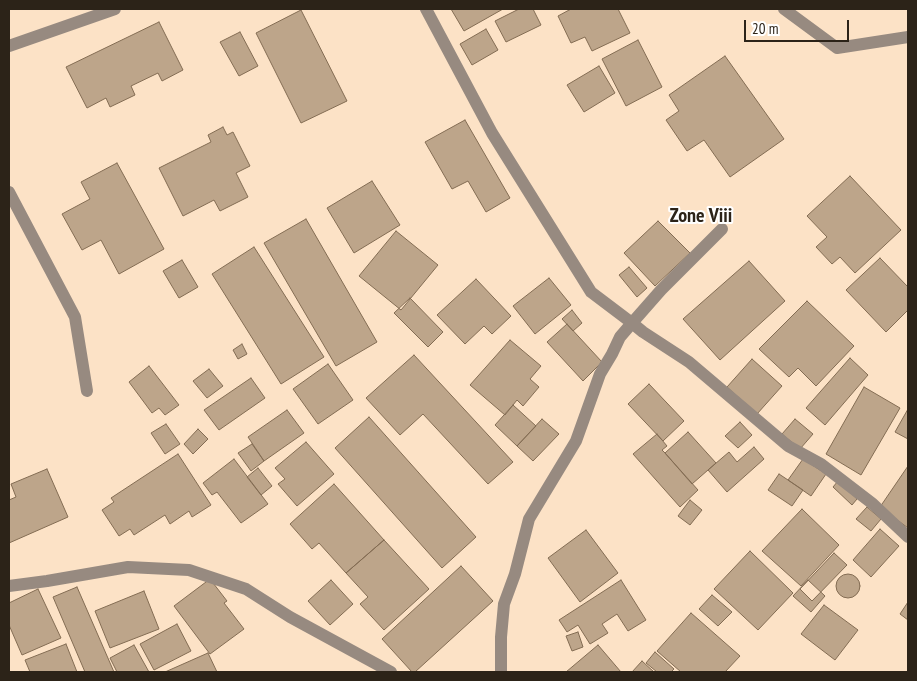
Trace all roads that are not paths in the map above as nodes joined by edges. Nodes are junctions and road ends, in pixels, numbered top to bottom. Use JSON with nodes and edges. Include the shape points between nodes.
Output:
{"nodes":[{"id":1,"x":115,"y":9,"type":"edge"},
{"id":2,"x":426,"y":9,"type":"edge"},
{"id":3,"x":784,"y":9,"type":"edge"},
{"id":4,"x":908,"y":37,"type":"edge"},
{"id":5,"x":9,"y":46,"type":"edge"},
{"id":6,"x":9,"y":192,"type":"edge"},
{"id":7,"x":722,"y":229,"type":"dead end"},
{"id":8,"x":632,"y":323,"type":"junction"},
{"id":9,"x":87,"y":391,"type":"dead end"},
{"id":10,"x":908,"y":537,"type":"edge"},
{"id":11,"x":9,"y":586,"type":"edge"},
{"id":12,"x":391,"y":672,"type":"edge"},
{"id":13,"x":501,"y":672,"type":"edge"}],
"edges":[{"from":1,"to":5,"type":"street"},
{"from":2,"to":8,"type":"street","via":[[492,133],[590,292]]},
{"from":3,"to":4,"type":"street","via":[[837,48]]},
{"from":6,"to":9,"type":"street","via":[[75,317]]},
{"from":7,"to":8,"type":"street"},
{"from":8,"to":10,"type":"street","via":[[689,362],[788,446],[821,464],[873,504]]},
{"from":8,"to":13,"type":"street","via":[[620,337],[600,374],[576,442],[529,519],[504,604]]},
{"from":11,"to":12,"type":"street","via":[[128,567],[189,570],[246,589]]}]}
